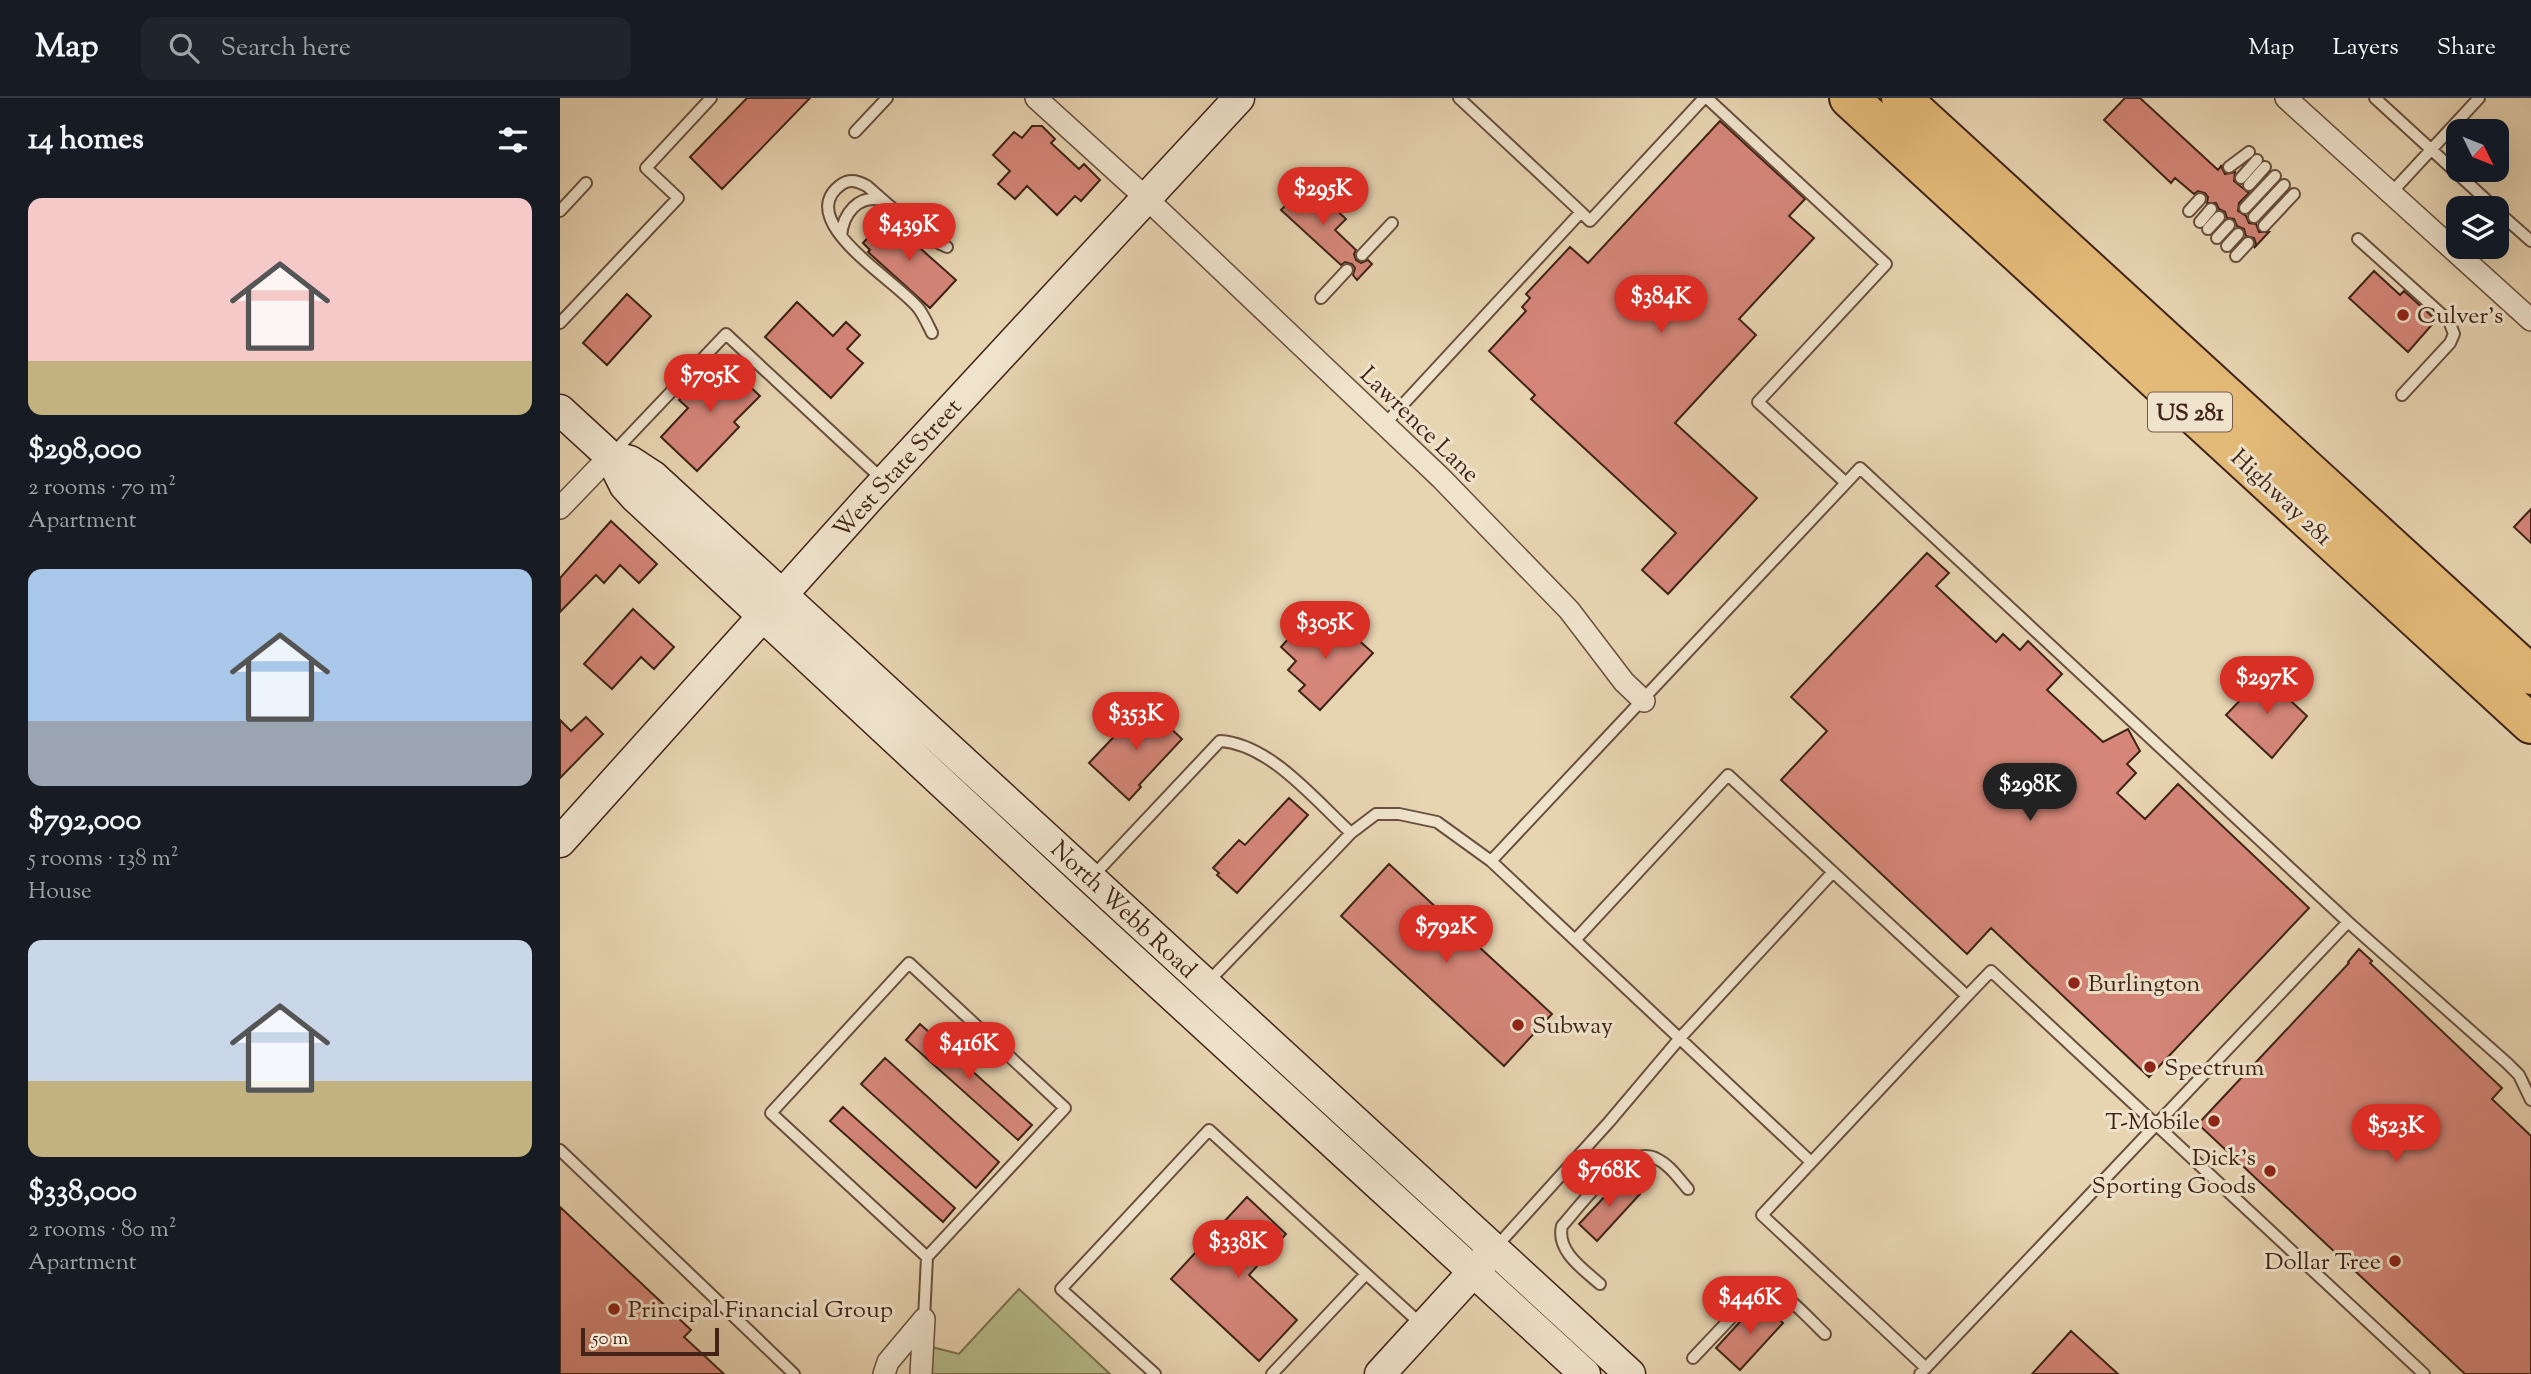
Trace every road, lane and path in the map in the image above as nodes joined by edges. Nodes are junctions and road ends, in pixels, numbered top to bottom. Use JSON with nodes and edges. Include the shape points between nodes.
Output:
{"nodes":[{"id":1,"x":711,"y":98,"type":"edge"},
{"id":2,"x":887,"y":98,"type":"edge"},
{"id":3,"x":1036,"y":98,"type":"edge"},
{"id":4,"x":1239,"y":98,"type":"edge"},
{"id":5,"x":1459,"y":98,"type":"edge"},
{"id":6,"x":1705,"y":98,"type":"edge"},
{"id":7,"x":1849,"y":98,"type":"edge"},
{"id":8,"x":1901,"y":98,"type":"edge"},
{"id":9,"x":2286,"y":98,"type":"edge"},
{"id":10,"x":2375,"y":98,"type":"edge"},
{"id":11,"x":2479,"y":98,"type":"edge"},
{"id":12,"x":855,"y":132,"type":"dead end"},
{"id":13,"x":2431,"y":150,"type":"junction"},
{"id":14,"x":2229,"y":167,"type":"dead end"},
{"id":15,"x":2274,"y":176,"type":"dead end"},
{"id":16,"x":2245,"y":181,"type":"dead end"},
{"id":17,"x":586,"y":183,"type":"dead end"},
{"id":18,"x":2284,"y":185,"type":"dead end"},
{"id":19,"x":2391,"y":193,"type":"junction"},
{"id":20,"x":2294,"y":194,"type":"dead end"},
{"id":21,"x":2482,"y":196,"type":"edge"},
{"id":22,"x":1146,"y":198,"type":"junction"},
{"id":23,"x":2200,"y":199,"type":"dead end"},
{"id":24,"x":884,"y":201,"type":"junction"},
{"id":25,"x":2245,"y":208,"type":"dead end"},
{"id":26,"x":560,"y":211,"type":"edge"},
{"id":27,"x":2189,"y":211,"type":"dead end"},
{"id":28,"x":1581,"y":212,"type":"junction"},
{"id":29,"x":2215,"y":213,"type":"dead end"},
{"id":30,"x":2254,"y":217,"type":"dead end"},
{"id":31,"x":2509,"y":221,"type":"edge"},
{"id":32,"x":1392,"y":223,"type":"dead end"},
{"id":33,"x":2204,"y":225,"type":"dead end"},
{"id":34,"x":2229,"y":225,"type":"dead end"},
{"id":35,"x":2264,"y":226,"type":"dead end"},
{"id":36,"x":2238,"y":234,"type":"dead end"},
{"id":37,"x":841,"y":236,"type":"junction"},
{"id":38,"x":2217,"y":238,"type":"dead end"},
{"id":39,"x":2358,"y":239,"type":"dead end"},
{"id":40,"x":2531,"y":241,"type":"edge"},
{"id":41,"x":2248,"y":243,"type":"dead end"},
{"id":42,"x":2227,"y":246,"type":"dead end"},
{"id":43,"x":947,"y":247,"type":"dead end"},
{"id":44,"x":1362,"y":255,"type":"dead end"},
{"id":45,"x":2236,"y":256,"type":"dead end"},
{"id":46,"x":1347,"y":270,"type":"dead end"},
{"id":47,"x":1321,"y":298,"type":"dead end"},
{"id":48,"x":2531,"y":320,"type":"edge"},
{"id":49,"x":560,"y":323,"type":"edge"},
{"id":50,"x":932,"y":333,"type":"dead end"},
{"id":51,"x":2402,"y":395,"type":"dead end"},
{"id":52,"x":560,"y":410,"type":"edge"},
{"id":53,"x":1384,"y":425,"type":"junction"},
{"id":54,"x":610,"y":456,"type":"junction"},
{"id":55,"x":884,"y":481,"type":"junction"},
{"id":56,"x":1846,"y":483,"type":"junction"},
{"id":57,"x":560,"y":509,"type":"edge"},
{"id":58,"x":783,"y":594,"type":"junction"},
{"id":59,"x":762,"y":617,"type":"junction"},
{"id":60,"x":2531,"y":675,"type":"edge"},
{"id":61,"x":1644,"y":701,"type":"junction"},
{"id":62,"x":2531,"y":724,"type":"edge"},
{"id":63,"x":1351,"y":833,"type":"junction"},
{"id":64,"x":560,"y":842,"type":"edge"},
{"id":65,"x":1492,"y":861,"type":"junction"},
{"id":66,"x":1833,"y":872,"type":"junction"},
{"id":67,"x":1090,"y":878,"type":"junction"},
{"id":68,"x":2348,"y":922,"type":"junction"},
{"id":69,"x":1576,"y":939,"type":"junction"},
{"id":70,"x":1195,"y":996,"type":"junction"},
{"id":71,"x":1967,"y":996,"type":"junction"},
{"id":72,"x":1680,"y":1038,"type":"junction"},
{"id":73,"x":2531,"y":1100,"type":"edge"},
{"id":74,"x":2155,"y":1124,"type":"junction"},
{"id":75,"x":560,"y":1150,"type":"edge"},
{"id":76,"x":1811,"y":1162,"type":"junction"},
{"id":77,"x":1688,"y":1189,"type":"dead end"},
{"id":78,"x":1494,"y":1250,"type":"junction"},
{"id":79,"x":927,"y":1257,"type":"junction"},
{"id":80,"x":1474,"y":1271,"type":"junction"},
{"id":81,"x":1366,"y":1274,"type":"junction"},
{"id":82,"x":1600,"y":1284,"type":"dead end"},
{"id":83,"x":924,"y":1319,"type":"junction"},
{"id":84,"x":1424,"y":1327,"type":"junction"},
{"id":85,"x":1825,"y":1334,"type":"dead end"},
{"id":86,"x":1693,"y":1358,"type":"dead end"},
{"id":87,"x":1923,"y":1371,"type":"edge"},
{"id":88,"x":794,"y":1374,"type":"edge"},
{"id":89,"x":884,"y":1374,"type":"edge"},
{"id":90,"x":921,"y":1374,"type":"edge"},
{"id":91,"x":1155,"y":1374,"type":"edge"},
{"id":92,"x":1272,"y":1374,"type":"edge"},
{"id":93,"x":1380,"y":1374,"type":"edge"},
{"id":94,"x":1586,"y":1374,"type":"edge"},
{"id":95,"x":1630,"y":1374,"type":"edge"},
{"id":96,"x":2424,"y":1374,"type":"edge"}],
"edges":[{"from":1,"to":49,"type":"lane","via":[[646,168],[678,198]]},
{"from":2,"to":12,"type":"lane"},
{"from":3,"to":22,"type":"street","name":"Lawrence Lane"},
{"from":4,"to":22,"type":"main road","name":"West State Street"},
{"from":5,"to":28,"type":"lane"},
{"from":6,"to":28,"type":"lane","via":[[1590,220]]},
{"from":6,"to":56,"type":"lane","via":[[1886,264],[1758,402]]},
{"from":7,"to":62,"type":"highway","name":"Highway 281","number":"US 281"},
{"from":8,"to":60,"type":"highway","name":"Highway 281","number":"US 281"},
{"from":9,"to":19,"type":"street"},
{"from":10,"to":13,"type":"lane"},
{"from":11,"to":13,"type":"lane"},
{"from":13,"to":19,"type":"lane"},
{"from":13,"to":21,"type":"lane"},
{"from":14,"to":16,"type":"lane","via":[[2257,160]]},
{"from":15,"to":25,"type":"lane"},
{"from":17,"to":26,"type":"lane"},
{"from":18,"to":30,"type":"lane"},
{"from":19,"to":48,"type":"street"},
{"from":20,"to":35,"type":"lane"},
{"from":22,"to":53,"type":"street","name":"Lawrence Lane"},
{"from":22,"to":55,"type":"main road","name":"West State Street"},
{"from":23,"to":27,"type":"lane"},
{"from":24,"to":37,"type":"lane","via":[[863,199],[845,219]]},
{"from":24,"to":37,"type":"lane","via":[[856,181],[842,184],[827,202],[833,227]]},
{"from":24,"to":43,"type":"lane","via":[[925,237]]},
{"from":28,"to":53,"type":"lane"},
{"from":29,"to":33,"type":"lane"},
{"from":31,"to":40,"type":"lane"},
{"from":32,"to":44,"type":"lane"},
{"from":34,"to":38,"type":"lane"},
{"from":36,"to":42,"type":"lane"},
{"from":37,"to":50,"type":"lane","via":[[918,308]]},
{"from":39,"to":51,"type":"lane","via":[[2449,321],[2454,334]]},
{"from":41,"to":45,"type":"lane"},
{"from":46,"to":47,"type":"lane"},
{"from":52,"to":54,"type":"main road","name":"North Webb Road"},
{"from":53,"to":61,"type":"street","name":"Lawrence Lane","via":[[1569,610]]},
{"from":54,"to":55,"type":"lane","via":[[726,334]]},
{"from":54,"to":57,"type":"street"},
{"from":54,"to":58,"type":"main road","name":"North Webb Road","via":[[647,471]]},
{"from":54,"to":59,"type":"main road","name":"North Webb Road","via":[[635,497]]},
{"from":55,"to":58,"type":"main road","name":"West State Street"},
{"from":56,"to":61,"type":"lane"},
{"from":56,"to":68,"type":"lane","via":[[1860,468]]},
{"from":58,"to":59,"type":"main road","name":"West State Street"},
{"from":58,"to":67,"type":"main road","name":"North Webb Road"},
{"from":59,"to":64,"type":"main road","name":"West State Street"},
{"from":59,"to":70,"type":"main road","name":"North Webb Road"},
{"from":61,"to":65,"type":"lane"},
{"from":63,"to":65,"type":"lane","via":[[1376,814],[1399,814],[1437,822]]},
{"from":63,"to":67,"type":"lane","via":[[1269,758],[1237,742],[1220,741]]},
{"from":63,"to":70,"type":"lane"},
{"from":65,"to":69,"type":"lane"},
{"from":66,"to":69,"type":"lane","via":[[1728,775]]},
{"from":66,"to":71,"type":"lane"},
{"from":66,"to":72,"type":"lane"},
{"from":67,"to":70,"type":"main road","name":"North Webb Road"},
{"from":68,"to":73,"type":"lane","via":[[2519,1075]]},
{"from":68,"to":74,"type":"lane"},
{"from":69,"to":72,"type":"lane"},
{"from":70,"to":78,"type":"main road","name":"North Webb Road"},
{"from":70,"to":80,"type":"main road","name":"North Webb Road"},
{"from":71,"to":74,"type":"lane","via":[[1991,971]]},
{"from":71,"to":76,"type":"lane"},
{"from":72,"to":76,"type":"lane"},
{"from":72,"to":78,"type":"lane"},
{"from":74,"to":87,"type":"lane"},
{"from":74,"to":96,"type":"lane"},
{"from":75,"to":88,"type":"lane"},
{"from":76,"to":87,"type":"lane","via":[[1762,1215]]},
{"from":77,"to":82,"type":"lane","via":[[1659,1159],[1647,1155],[1629,1159],[1562,1226],[1559,1236],[1566,1251]]},
{"from":78,"to":80,"type":"main road"},
{"from":78,"to":95,"type":"main road","name":"North Webb Road"},
{"from":79,"to":79,"type":"lane","via":[[771,1113],[909,963],[1065,1108]]},
{"from":79,"to":83,"type":"lane"},
{"from":80,"to":84,"type":"main road"},
{"from":80,"to":94,"type":"main road","name":"North Webb Road"},
{"from":81,"to":84,"type":"lane"},
{"from":81,"to":91,"type":"lane","via":[[1209,1130],[1061,1289]]},
{"from":81,"to":92,"type":"lane"},
{"from":83,"to":89,"type":"street","via":[[888,1362]]},
{"from":83,"to":90,"type":"street"},
{"from":84,"to":93,"type":"main road"},
{"from":85,"to":86,"type":"lane","via":[[1785,1296],[1766,1289],[1747,1301]]}]}
